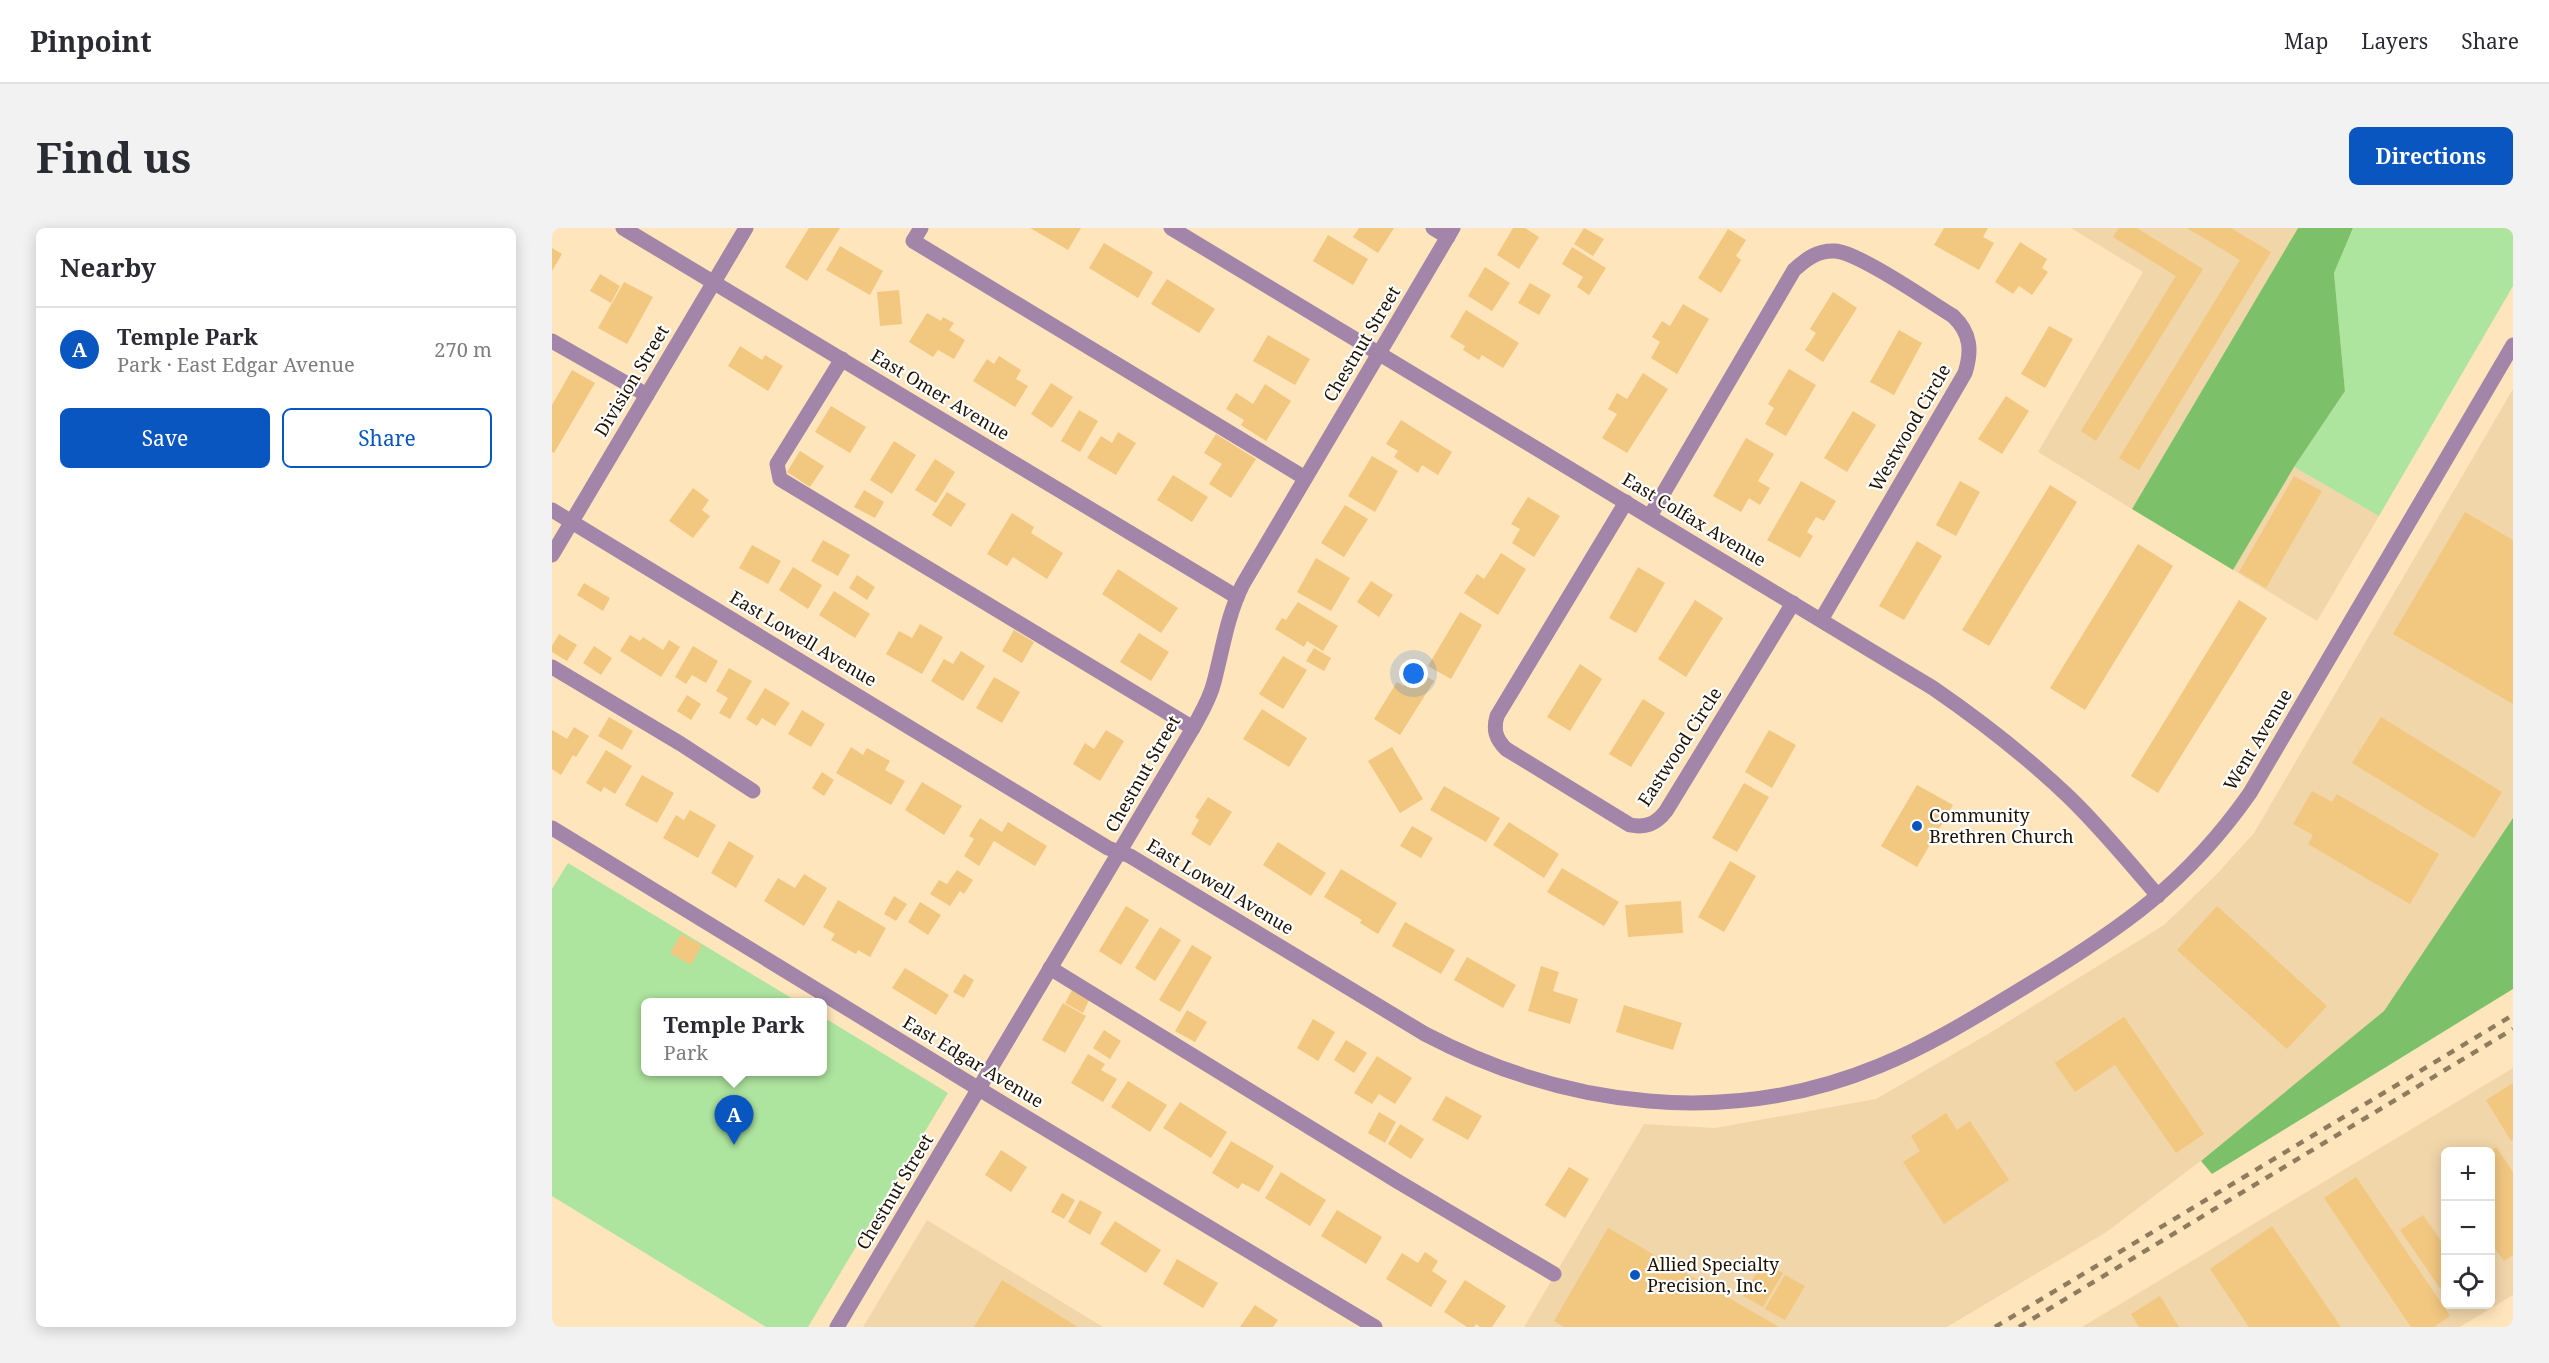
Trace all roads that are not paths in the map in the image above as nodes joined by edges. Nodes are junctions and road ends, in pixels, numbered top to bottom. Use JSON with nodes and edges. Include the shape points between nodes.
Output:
{"nodes":[{"id":1,"x":623,"y":228,"type":"edge"},
{"id":2,"x":746,"y":228,"type":"edge"},
{"id":3,"x":921,"y":228,"type":"edge"},
{"id":4,"x":1171,"y":228,"type":"edge"},
{"id":5,"x":1433,"y":228,"type":"edge"},
{"id":6,"x":1450,"y":232,"type":"edge"},
{"id":7,"x":714,"y":282,"type":"junction"},
{"id":8,"x":552,"y":341,"type":"edge"},
{"id":9,"x":2513,"y":345,"type":"edge"},
{"id":10,"x":1380,"y":353,"type":"junction"},
{"id":11,"x":842,"y":359,"type":"junction"},
{"id":12,"x":646,"y":395,"type":"junction"},
{"id":13,"x":1305,"y":478,"type":"junction"},
{"id":14,"x":1626,"y":502,"type":"junction"},
{"id":15,"x":552,"y":510,"type":"edge"},
{"id":16,"x":1650,"y":516,"type":"junction"},
{"id":17,"x":572,"y":521,"type":"junction"},
{"id":18,"x":552,"y":555,"type":"edge"},
{"id":19,"x":1237,"y":597,"type":"junction"},
{"id":20,"x":1793,"y":603,"type":"junction"},
{"id":21,"x":1821,"y":620,"type":"junction"},
{"id":22,"x":552,"y":667,"type":"edge"},
{"id":23,"x":1193,"y":728,"type":"junction"},
{"id":24,"x":753,"y":790,"type":"dead end"},
{"id":25,"x":552,"y":828,"type":"edge"},
{"id":26,"x":1120,"y":852,"type":"junction"},
{"id":27,"x":2158,"y":896,"type":"junction"},
{"id":28,"x":1050,"y":968,"type":"junction"},
{"id":29,"x":1920,"y":1047,"type":"joint"},
{"id":30,"x":979,"y":1089,"type":"junction"},
{"id":31,"x":1554,"y":1274,"type":"dead end"},
{"id":32,"x":837,"y":1327,"type":"edge"},
{"id":33,"x":1375,"y":1327,"type":"edge"}],
"edges":[{"from":1,"to":7,"type":"street","name":"East Omer Avenue"},
{"from":2,"to":7,"type":"street","name":"Division Street"},
{"from":3,"to":13,"type":"street","via":[[913,241]]},
{"from":4,"to":10,"type":"street","name":"East Colfax Avenue"},
{"from":5,"to":6,"type":"street"},
{"from":6,"to":10,"type":"street","name":"Chestnut Street"},
{"from":7,"to":11,"type":"street","name":"East Omer Avenue"},
{"from":7,"to":12,"type":"street","name":"Division Street"},
{"from":8,"to":12,"type":"street"},
{"from":9,"to":27,"type":"street","name":"Went Avenue","via":[[2250,793],[2194,864]]},
{"from":10,"to":13,"type":"street","name":"Chestnut Street"},
{"from":10,"to":14,"type":"street","name":"East Colfax Avenue"},
{"from":11,"to":19,"type":"street","name":"East Omer Avenue"},
{"from":11,"to":23,"type":"street","via":[[777,464],[780,479]]},
{"from":12,"to":17,"type":"street","name":"Division Street"},
{"from":13,"to":19,"type":"street","name":"Chestnut Street"},
{"from":14,"to":16,"type":"street","name":"East Colfax Avenue"},
{"from":14,"to":20,"type":"street","name":"Eastwood Circle","via":[[1489,733],[1506,749],[1630,825],[1653,831]]},
{"from":15,"to":17,"type":"street","name":"East Lowell Avenue"},
{"from":16,"to":20,"type":"street","name":"East Colfax Avenue"},
{"from":16,"to":21,"type":"street","name":"Westwood Circle","via":[[1794,270],[1807,258],[1822,252],[1846,253],[1943,310],[1961,324],[1969,339],[1970,357],[1965,373]]},
{"from":17,"to":18,"type":"street","name":"Division Street"},
{"from":17,"to":26,"type":"street","name":"East Lowell Avenue"},
{"from":19,"to":23,"type":"street","name":"Chestnut Street","via":[[1214,682]]},
{"from":20,"to":21,"type":"street","name":"East Colfax Avenue"},
{"from":21,"to":27,"type":"street","name":"East Colfax Avenue","via":[[1933,688],[2034,765],[2071,799]]},
{"from":22,"to":24,"type":"street"},
{"from":23,"to":26,"type":"street","name":"Chestnut Street"},
{"from":25,"to":30,"type":"street","name":"East Edgar Avenue"},
{"from":26,"to":28,"type":"street","name":"Chestnut Street"},
{"from":26,"to":29,"type":"street","name":"East Lowell Avenue","via":[[1425,1034],[1512,1073],[1550,1085],[1608,1097],[1667,1103],[1750,1100],[1844,1079]]},
{"from":27,"to":29,"type":"street","name":"Went Avenue","via":[[2093,946]]},
{"from":28,"to":30,"type":"street","name":"Chestnut Street"},
{"from":28,"to":31,"type":"street"},
{"from":30,"to":32,"type":"street","name":"Chestnut Street"},
{"from":30,"to":33,"type":"street","name":"East Edgar Avenue"}]}
